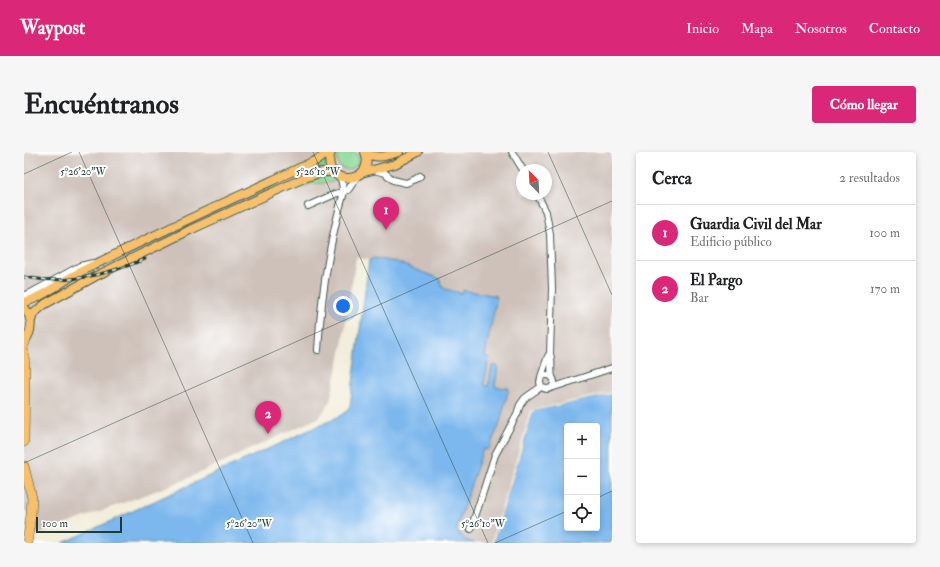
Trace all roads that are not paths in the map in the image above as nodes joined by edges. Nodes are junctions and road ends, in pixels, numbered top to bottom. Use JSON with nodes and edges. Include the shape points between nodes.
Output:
{"nodes":[{"id":1,"x":330,"y":152,"type":"edge"},
{"id":2,"x":365,"y":152,"type":"edge"},
{"id":3,"x":399,"y":152,"type":"edge"},
{"id":4,"x":418,"y":152,"type":"edge"},
{"id":5,"x":512,"y":152,"type":"edge"},
{"id":6,"x":519,"y":164,"type":"edge"},
{"id":7,"x":372,"y":170,"type":"junction"},
{"id":8,"x":336,"y":174,"type":"junction"},
{"id":9,"x":359,"y":174,"type":"junction"},
{"id":10,"x":420,"y":176,"type":"dead end"},
{"id":11,"x":344,"y":192,"type":"junction"},
{"id":12,"x":540,"y":200,"type":"edge"},
{"id":13,"x":308,"y":206,"type":"dead end"},
{"id":14,"x":105,"y":260,"type":"junction"},
{"id":15,"x":24,"y":295,"type":"edge"},
{"id":16,"x":24,"y":302,"type":"edge"},
{"id":17,"x":24,"y":307,"type":"edge"},
{"id":18,"x":31,"y":321,"type":"junction"},
{"id":19,"x":25,"y":342,"type":"edge"},
{"id":20,"x":318,"y":350,"type":"dead end"},
{"id":21,"x":24,"y":353,"type":"edge"},
{"id":22,"x":550,"y":354,"type":"junction"},
{"id":23,"x":612,"y":368,"type":"edge"},
{"id":24,"x":541,"y":377,"type":"junction"},
{"id":25,"x":553,"y":377,"type":"junction"},
{"id":26,"x":569,"y":381,"type":"junction"},
{"id":27,"x":541,"y":387,"type":"junction"},
{"id":28,"x":551,"y":388,"type":"junction"},
{"id":29,"x":24,"y":442,"type":"edge"},
{"id":30,"x":24,"y":466,"type":"edge"},
{"id":31,"x":24,"y":522,"type":"edge"},
{"id":32,"x":30,"y":530,"type":"junction"},
{"id":33,"x":470,"y":530,"type":"dead end"},
{"id":34,"x":27,"y":543,"type":"edge"}],
"edges":[{"from":1,"to":8,"type":"main road","via":[[329,164]]},
{"from":1,"to":14,"type":"main road"},
{"from":2,"to":3,"type":"main road","via":[[381,157]]},
{"from":2,"to":9,"type":"main road","via":[[366,163]]},
{"from":4,"to":7,"type":"main road","via":[[395,164]]},
{"from":5,"to":6,"type":"street"},
{"from":7,"to":9,"type":"main road"},
{"from":7,"to":10,"type":"street","via":[[406,183]]},
{"from":8,"to":9,"type":"main road","via":[[346,178]]},
{"from":8,"to":11,"type":"street","via":[[343,183]]},
{"from":8,"to":18,"type":"main road","via":[[322,172],[304,178],[190,230],[54,298],[33,314]]},
{"from":9,"to":11,"type":"street"},
{"from":11,"to":13,"type":"street"},
{"from":11,"to":20,"type":"street","via":[[334,227]]},
{"from":12,"to":22,"type":"street","via":[[546,212],[550,234]]},
{"from":14,"to":15,"type":"street","via":[[80,266]]},
{"from":14,"to":16,"type":"main road"},
{"from":17,"to":18,"type":"main road"},
{"from":18,"to":19,"type":"main road"},
{"from":21,"to":29,"type":"highway"},
{"from":22,"to":24,"type":"street"},
{"from":22,"to":25,"type":"street"},
{"from":23,"to":26,"type":"street"},
{"from":24,"to":25,"type":"street"},
{"from":24,"to":27,"type":"street"},
{"from":25,"to":26,"type":"street"},
{"from":25,"to":28,"type":"street","via":[[554,384]]},
{"from":26,"to":28,"type":"street"},
{"from":27,"to":28,"type":"street"},
{"from":27,"to":33,"type":"street","via":[[525,398],[495,455]]},
{"from":30,"to":32,"type":"highway","via":[[32,498]]},
{"from":31,"to":32,"type":"highway"},
{"from":32,"to":34,"type":"highway"}]}
